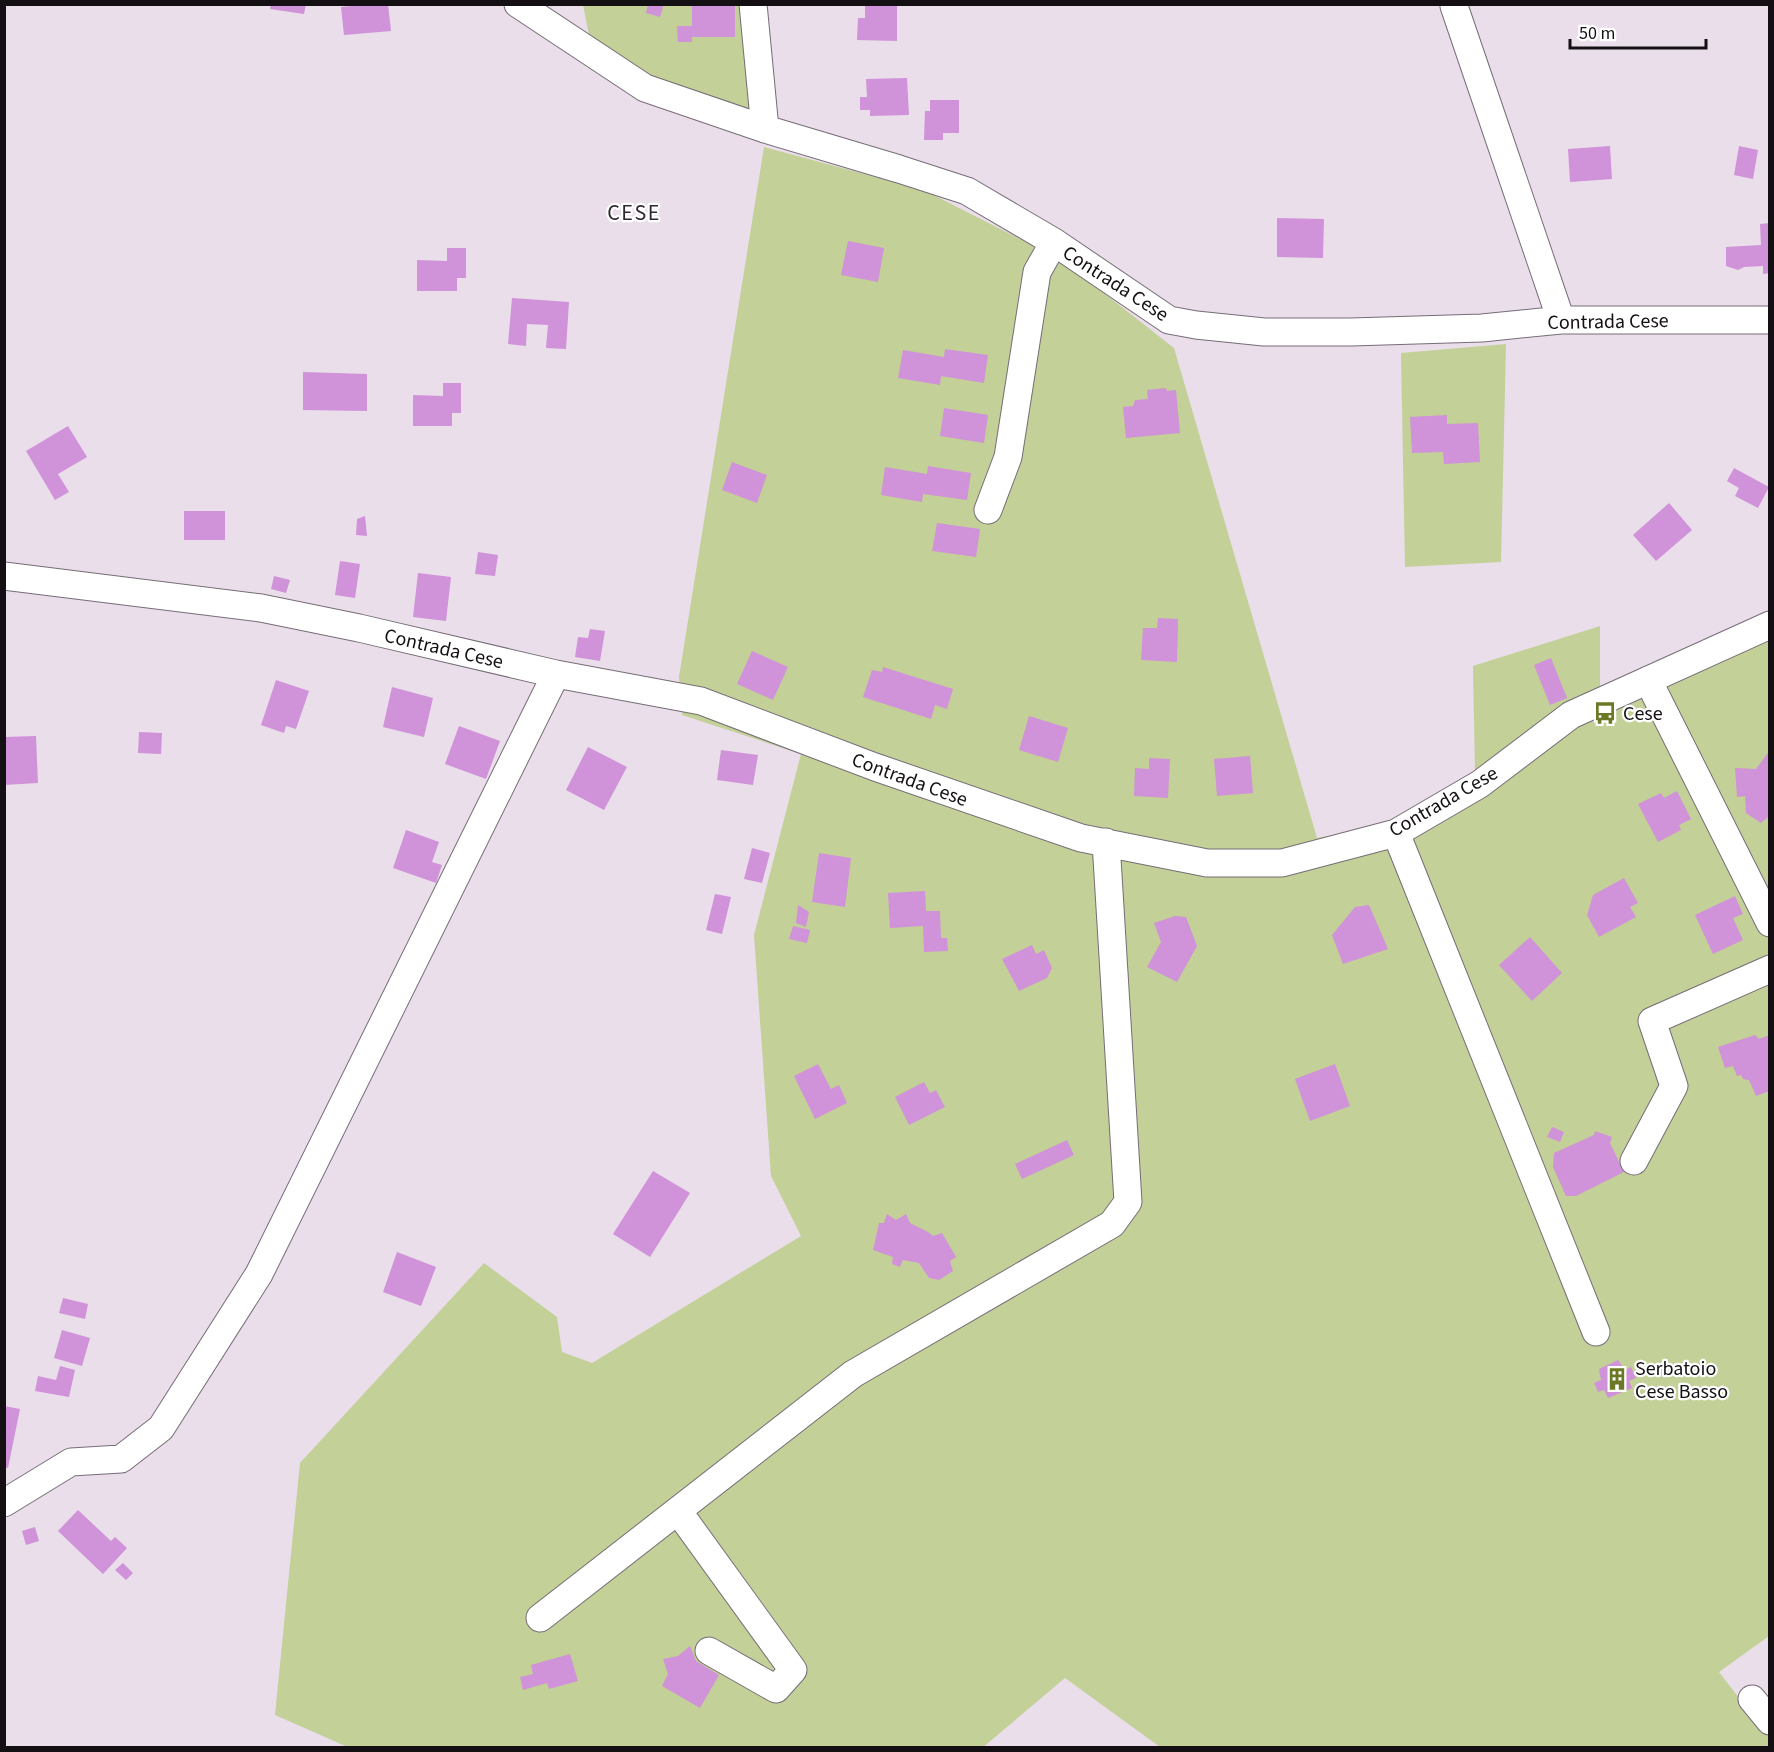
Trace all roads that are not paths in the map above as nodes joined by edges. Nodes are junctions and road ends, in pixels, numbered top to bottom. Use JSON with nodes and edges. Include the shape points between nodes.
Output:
{"nodes":[{"id":1,"x":518,"y":4,"type":"edge"},
{"id":2,"x":753,"y":4,"type":"edge"},
{"id":3,"x":1454,"y":5,"type":"edge"},
{"id":4,"x":765,"y":129,"type":"junction"},
{"id":5,"x":1054,"y":242,"type":"junction"},
{"id":6,"x":1561,"y":320,"type":"junction"},
{"id":7,"x":1770,"y":320,"type":"edge"},
{"id":8,"x":988,"y":510,"type":"dead end"},
{"id":9,"x":4,"y":576,"type":"edge"},
{"id":10,"x":1770,"y":625,"type":"edge"},
{"id":11,"x":556,"y":674,"type":"junction"},
{"id":12,"x":1648,"y":680,"type":"junction"},
{"id":13,"x":1396,"y":833,"type":"junction"},
{"id":14,"x":1106,"y":842,"type":"junction"},
{"id":15,"x":1770,"y":923,"type":"edge"},
{"id":16,"x":1770,"y":969,"type":"edge"},
{"id":17,"x":1634,"y":1161,"type":"dead end"},
{"id":18,"x":1596,"y":1332,"type":"dead end"},
{"id":19,"x":4,"y":1503,"type":"edge"},
{"id":20,"x":678,"y":1511,"type":"junction"},
{"id":21,"x":540,"y":1618,"type":"dead end"},
{"id":22,"x":709,"y":1651,"type":"dead end"},
{"id":23,"x":1752,"y":1699,"type":"dead end"},
{"id":24,"x":1770,"y":1720,"type":"edge"}],
"edges":[{"from":1,"to":4,"type":"street","name":"Contrada Cese","via":[[645,88]]},
{"from":2,"to":4,"type":"street"},
{"from":3,"to":6,"type":"street"},
{"from":4,"to":5,"type":"street","name":"Contrada Cese","via":[[967,191]]},
{"from":5,"to":6,"type":"street","name":"Contrada Cese","via":[[1169,320],[1196,325],[1264,332],[1352,332],[1482,328]]},
{"from":5,"to":8,"type":"street","via":[[1037,272],[1008,457]]},
{"from":6,"to":7,"type":"street","name":"Contrada Cese"},
{"from":9,"to":11,"type":"street","name":"Contrada Cese","via":[[261,608]]},
{"from":10,"to":12,"type":"street","name":"Contrada Cese"},
{"from":11,"to":14,"type":"street","name":"Contrada Cese","via":[[701,701],[967,800],[1081,838]]},
{"from":11,"to":19,"type":"street","via":[[259,1274],[161,1428],[120,1459],[71,1462]]},
{"from":12,"to":13,"type":"street","name":"Contrada Cese","via":[[1571,715],[1480,784]]},
{"from":12,"to":15,"type":"street"},
{"from":13,"to":14,"type":"street","name":"Contrada Cese","via":[[1282,863],[1207,863]]},
{"from":13,"to":18,"type":"street"},
{"from":14,"to":20,"type":"street","via":[[1128,1202],[1112,1224],[853,1374]]},
{"from":16,"to":17,"type":"street","via":[[1652,1021],[1674,1086]]},
{"from":20,"to":21,"type":"street"},
{"from":20,"to":22,"type":"street","via":[[793,1670],[776,1689]]},
{"from":23,"to":24,"type":"street"}]}
